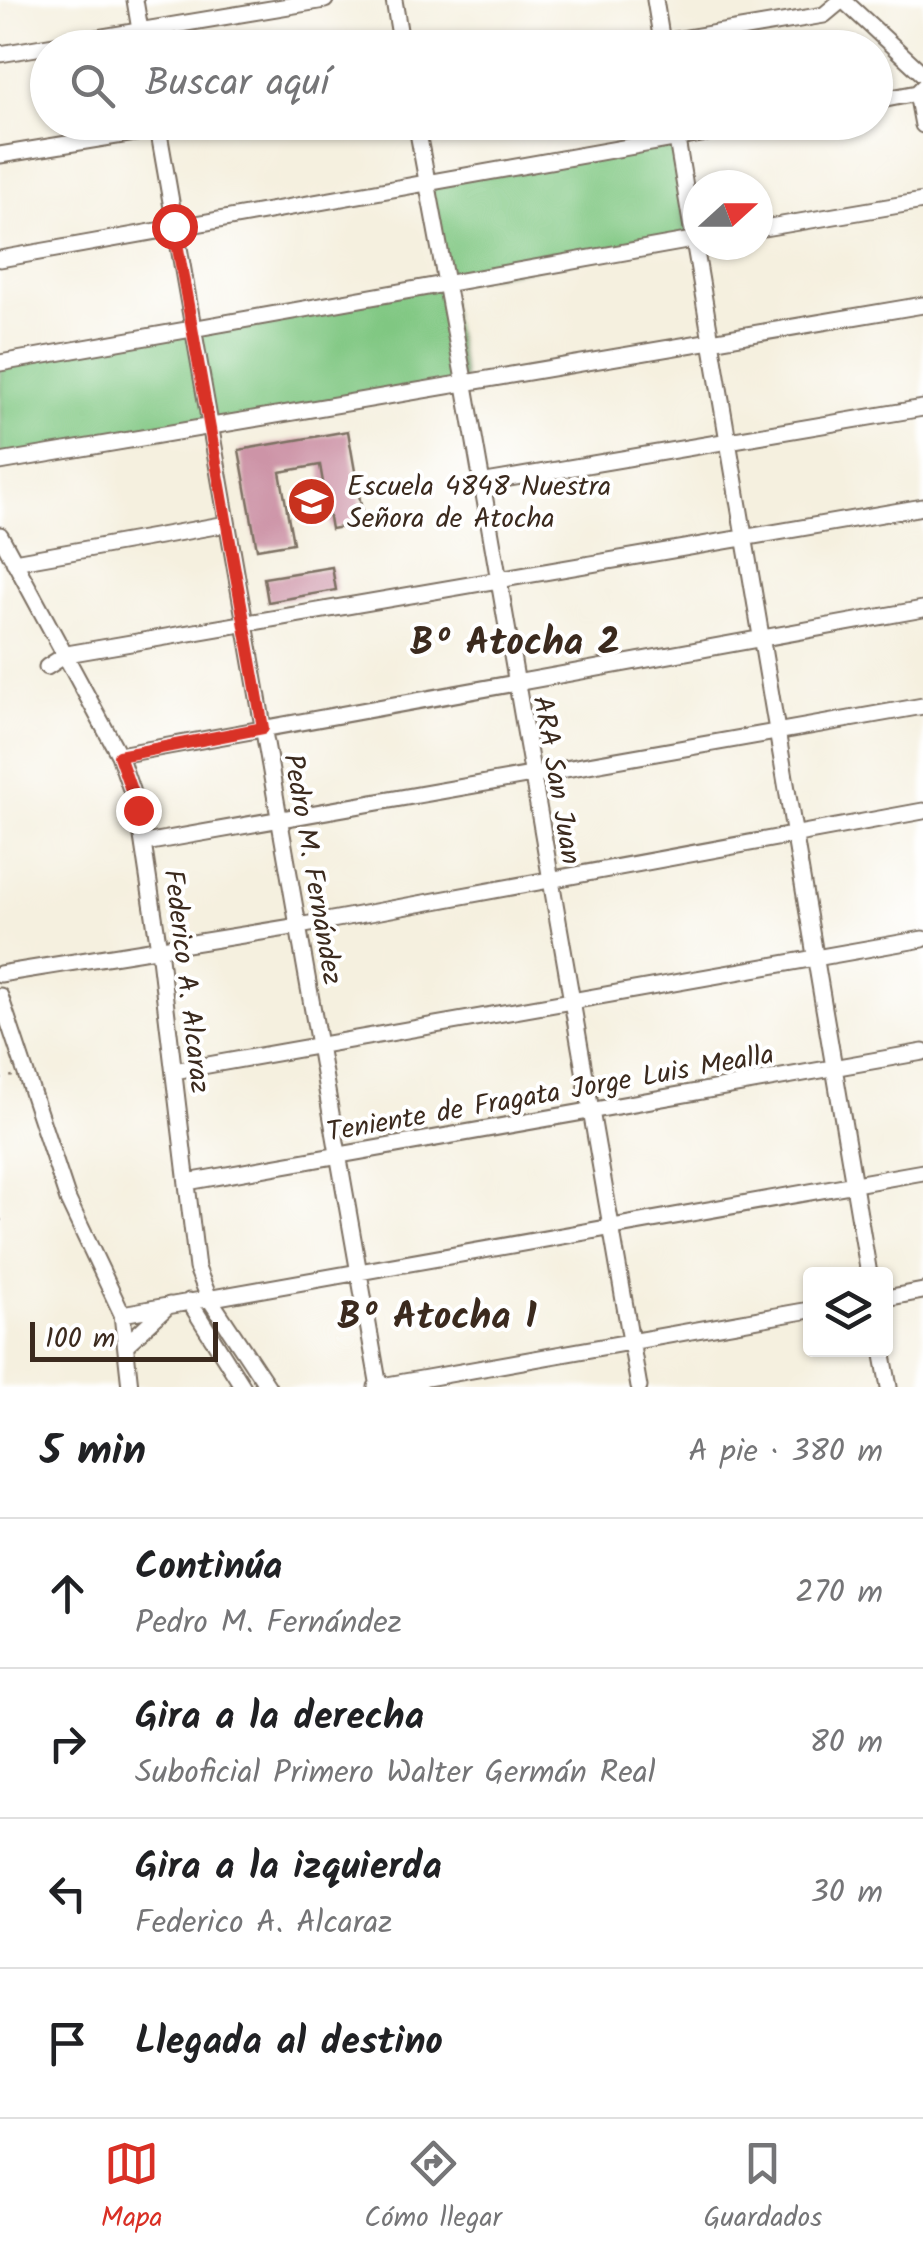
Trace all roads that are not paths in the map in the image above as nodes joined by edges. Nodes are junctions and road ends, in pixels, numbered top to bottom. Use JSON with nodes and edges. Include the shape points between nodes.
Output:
{"nodes":[{"id":1,"x":135,"y":0,"type":"edge"},
{"id":2,"x":325,"y":0,"type":"edge"},
{"id":3,"x":394,"y":0,"type":"edge"},
{"id":4,"x":655,"y":0,"type":"edge"},
{"id":5,"x":842,"y":0,"type":"edge"},
{"id":6,"x":140,"y":30,"type":"edge"},
{"id":7,"x":184,"y":30,"type":"edge"},
{"id":8,"x":399,"y":30,"type":"edge"},
{"id":9,"x":660,"y":30,"type":"edge"},
{"id":10,"x":740,"y":30,"type":"edge"},
{"id":11,"x":875,"y":30,"type":"edge"},
{"id":12,"x":893,"y":47,"type":"edge"},
{"id":13,"x":30,"y":51,"type":"edge"},
{"id":14,"x":0,"y":54,"type":"edge"},
{"id":15,"x":923,"y":74,"type":"edge"},
{"id":16,"x":920,"y":90,"type":"edge"},
{"id":17,"x":893,"y":97,"type":"edge"},
{"id":18,"x":923,"y":126,"type":"edge"},
{"id":19,"x":81,"y":140,"type":"edge"},
{"id":20,"x":159,"y":140,"type":"edge"},
{"id":21,"x":419,"y":140,"type":"edge"},
{"id":22,"x":681,"y":140,"type":"edge"},
{"id":23,"x":676,"y":141,"type":"junction"},
{"id":24,"x":0,"y":155,"type":"edge"},
{"id":25,"x":683,"y":177,"type":"edge"},
{"id":26,"x":426,"y":180,"type":"junction"},
{"id":27,"x":923,"y":201,"type":"edge"},
{"id":28,"x":174,"y":226,"type":"junction"},
{"id":29,"x":773,"y":226,"type":"edge"},
{"id":30,"x":683,"y":242,"type":"edge"},
{"id":31,"x":0,"y":259,"type":"edge"},
{"id":32,"x":698,"y":260,"type":"edge"},
{"id":33,"x":446,"y":284,"type":"junction"},
{"id":34,"x":923,"y":305,"type":"edge"},
{"id":35,"x":192,"y":327,"type":"junction"},
{"id":36,"x":712,"y":342,"type":"junction"},
{"id":37,"x":0,"y":363,"type":"edge"},
{"id":38,"x":466,"y":385,"type":"junction"},
{"id":39,"x":923,"y":408,"type":"edge"},
{"id":40,"x":210,"y":426,"type":"junction"},
{"id":41,"x":730,"y":442,"type":"junction"},
{"id":42,"x":0,"y":462,"type":"edge"},
{"id":43,"x":480,"y":484,"type":"junction"},
{"id":44,"x":923,"y":508,"type":"edge"},
{"id":45,"x":227,"y":524,"type":"junction"},
{"id":46,"x":0,"y":535,"type":"edge"},
{"id":47,"x":746,"y":538,"type":"junction"},
{"id":48,"x":14,"y":562,"type":"junction"},
{"id":49,"x":496,"y":578,"type":"junction"},
{"id":50,"x":923,"y":609,"type":"edge"},
{"id":51,"x":244,"y":624,"type":"junction"},
{"id":52,"x":762,"y":637,"type":"junction"},
{"id":53,"x":67,"y":654,"type":"junction"},
{"id":54,"x":47,"y":667,"type":"dead end"},
{"id":55,"x":515,"y":682,"type":"junction"},
{"id":56,"x":923,"y":706,"type":"edge"},
{"id":57,"x":263,"y":728,"type":"junction"},
{"id":58,"x":778,"y":732,"type":"junction"},
{"id":59,"x":119,"y":756,"type":"junction"},
{"id":60,"x":532,"y":774,"type":"junction"},
{"id":61,"x":923,"y":811,"type":"edge"},
{"id":62,"x":280,"y":820,"type":"junction"},
{"id":63,"x":796,"y":832,"type":"junction"},
{"id":64,"x":145,"y":843,"type":"junction"},
{"id":65,"x":551,"y":880,"type":"junction"},
{"id":66,"x":299,"y":926,"type":"junction"},
{"id":67,"x":923,"y":939,"type":"edge"},
{"id":68,"x":159,"y":949,"type":"junction"},
{"id":69,"x":818,"y":957,"type":"junction"},
{"id":70,"x":0,"y":974,"type":"edge"},
{"id":71,"x":0,"y":996,"type":"edge"},
{"id":72,"x":571,"y":1000,"type":"junction"},
{"id":73,"x":319,"y":1045,"type":"junction"},
{"id":74,"x":923,"y":1052,"type":"edge"},
{"id":75,"x":835,"y":1067,"type":"junction"},
{"id":76,"x":174,"y":1071,"type":"junction"},
{"id":77,"x":590,"y":1110,"type":"junction"},
{"id":78,"x":338,"y":1155,"type":"junction"},
{"id":79,"x":923,"y":1172,"type":"edge"},
{"id":80,"x":186,"y":1182,"type":"junction"},
{"id":81,"x":853,"y":1183,"type":"junction"},
{"id":82,"x":609,"y":1225,"type":"junction"},
{"id":83,"x":868,"y":1267,"type":"edge"},
{"id":84,"x":359,"y":1270,"type":"junction"},
{"id":85,"x":923,"y":1291,"type":"edge"},
{"id":86,"x":893,"y":1297,"type":"edge"},
{"id":87,"x":209,"y":1298,"type":"junction"},
{"id":88,"x":189,"y":1301,"type":"junction"},
{"id":89,"x":169,"y":1305,"type":"junction"},
{"id":90,"x":803,"y":1311,"type":"edge"},
{"id":91,"x":122,"y":1314,"type":"junction"},
{"id":92,"x":630,"y":1341,"type":"junction"},
{"id":93,"x":128,"y":1343,"type":"junction"},
{"id":94,"x":883,"y":1357,"type":"edge"},
{"id":95,"x":130,"y":1387,"type":"edge"},
{"id":96,"x":243,"y":1387,"type":"edge"},
{"id":97,"x":268,"y":1387,"type":"edge"},
{"id":98,"x":378,"y":1387,"type":"edge"},
{"id":99,"x":638,"y":1387,"type":"edge"},
{"id":100,"x":889,"y":1387,"type":"edge"}],
"edges":[{"from":1,"to":6,"type":"street"},
{"from":2,"to":7,"type":"street"},
{"from":3,"to":8,"type":"street"},
{"from":4,"to":9,"type":"street"},
{"from":5,"to":10,"type":"street","via":[[824,15]]},
{"from":5,"to":11,"type":"street"},
{"from":12,"to":15,"type":"street"},
{"from":13,"to":14,"type":"street"},
{"from":16,"to":17,"type":"street"},
{"from":16,"to":18,"type":"street"},
{"from":19,"to":24,"type":"street"},
{"from":20,"to":28,"type":"street","name":"Pedro M. Fernández"},
{"from":21,"to":26,"type":"street","name":"ARA San Juan"},
{"from":22,"to":23,"type":"street"},
{"from":23,"to":25,"type":"street"},
{"from":23,"to":26,"type":"street"},
{"from":26,"to":28,"type":"street"},
{"from":26,"to":33,"type":"street","name":"ARA San Juan"},
{"from":27,"to":29,"type":"street"},
{"from":28,"to":31,"type":"street"},
{"from":28,"to":35,"type":"street","name":"Pedro M. Fernández"},
{"from":30,"to":33,"type":"street"},
{"from":32,"to":36,"type":"street"},
{"from":33,"to":35,"type":"street"},
{"from":33,"to":38,"type":"street","name":"ARA San Juan"},
{"from":34,"to":36,"type":"street"},
{"from":35,"to":37,"type":"street"},
{"from":35,"to":40,"type":"street","name":"Pedro M. Fernández"},
{"from":36,"to":38,"type":"street"},
{"from":36,"to":41,"type":"street"},
{"from":38,"to":40,"type":"street"},
{"from":38,"to":43,"type":"street","name":"ARA San Juan"},
{"from":39,"to":41,"type":"street"},
{"from":40,"to":42,"type":"street"},
{"from":40,"to":45,"type":"street","name":"Pedro M. Fernández"},
{"from":41,"to":43,"type":"street"},
{"from":41,"to":47,"type":"street"},
{"from":43,"to":49,"type":"street","name":"ARA San Juan"},
{"from":44,"to":47,"type":"street"},
{"from":45,"to":48,"type":"street"},
{"from":45,"to":51,"type":"street","name":"Pedro M. Fernández"},
{"from":46,"to":48,"type":"street","name":"Federico A. Alcaraz"},
{"from":47,"to":49,"type":"street"},
{"from":47,"to":52,"type":"street"},
{"from":48,"to":53,"type":"street","name":"Federico A. Alcaraz"},
{"from":49,"to":51,"type":"street"},
{"from":49,"to":55,"type":"street","name":"ARA San Juan"},
{"from":50,"to":52,"type":"street"},
{"from":51,"to":53,"type":"street"},
{"from":51,"to":57,"type":"street","name":"Pedro M. Fernández"},
{"from":52,"to":55,"type":"street"},
{"from":52,"to":58,"type":"street"},
{"from":53,"to":54,"type":"street"},
{"from":53,"to":59,"type":"street","name":"Federico A. Alcaraz"},
{"from":55,"to":57,"type":"street"},
{"from":55,"to":60,"type":"street","name":"ARA San Juan"},
{"from":56,"to":58,"type":"street"},
{"from":57,"to":59,"type":"street"},
{"from":57,"to":62,"type":"street","name":"Pedro M. Fernández"},
{"from":58,"to":60,"type":"street"},
{"from":58,"to":63,"type":"street"},
{"from":59,"to":64,"type":"street","name":"Federico A. Alcaraz"},
{"from":60,"to":62,"type":"street"},
{"from":60,"to":65,"type":"street","name":"ARA San Juan"},
{"from":61,"to":63,"type":"street"},
{"from":62,"to":64,"type":"street"},
{"from":62,"to":66,"type":"street","name":"Pedro M. Fernández"},
{"from":63,"to":65,"type":"street"},
{"from":63,"to":69,"type":"street"},
{"from":64,"to":68,"type":"street","name":"Federico A. Alcaraz"},
{"from":65,"to":66,"type":"street"},
{"from":65,"to":72,"type":"street","name":"ARA San Juan"},
{"from":66,"to":68,"type":"street"},
{"from":66,"to":73,"type":"street","name":"Pedro M. Fernández"},
{"from":67,"to":69,"type":"street"},
{"from":68,"to":70,"type":"street"},
{"from":68,"to":76,"type":"street","name":"Federico A. Alcaraz"},
{"from":69,"to":72,"type":"street"},
{"from":69,"to":75,"type":"street"},
{"from":71,"to":91,"type":"street","via":[[68,1200]]},
{"from":72,"to":73,"type":"street"},
{"from":72,"to":77,"type":"street","name":"ARA San Juan"},
{"from":73,"to":76,"type":"street"},
{"from":73,"to":78,"type":"street","name":"Pedro M. Fernández"},
{"from":74,"to":75,"type":"street","name":"Teniente de Fragata Jorge Luis Mealla"},
{"from":75,"to":77,"type":"street","name":"Teniente de Fragata Jorge Luis Mealla"},
{"from":75,"to":81,"type":"street"},
{"from":76,"to":80,"type":"street","name":"Federico A. Alcaraz"},
{"from":77,"to":78,"type":"street","name":"Teniente de Fragata Jorge Luis Mealla"},
{"from":77,"to":82,"type":"street","name":"ARA San Juan"},
{"from":78,"to":80,"type":"street","name":"Teniente de Fragata Jorge Luis Mealla"},
{"from":78,"to":84,"type":"street","name":"Pedro M. Fernández"},
{"from":79,"to":81,"type":"street"},
{"from":80,"to":87,"type":"street","name":"Federico A. Alcaraz","via":[[196,1268]]},
{"from":81,"to":82,"type":"street"},
{"from":81,"to":83,"type":"street"},
{"from":82,"to":84,"type":"street"},
{"from":82,"to":92,"type":"street","name":"ARA San Juan"},
{"from":84,"to":87,"type":"street"},
{"from":84,"to":98,"type":"street","name":"Pedro M. Fernández"},
{"from":85,"to":86,"type":"street"},
{"from":87,"to":88,"type":"street"},
{"from":87,"to":97,"type":"street","name":"Federico A. Alcaraz"},
{"from":88,"to":89,"type":"street"},
{"from":88,"to":96,"type":"street"},
{"from":89,"to":91,"type":"street"},
{"from":89,"to":93,"type":"street"},
{"from":90,"to":92,"type":"street"},
{"from":91,"to":93,"type":"street"},
{"from":92,"to":98,"type":"street"},
{"from":92,"to":99,"type":"street","name":"ARA San Juan"},
{"from":93,"to":95,"type":"street"},
{"from":94,"to":100,"type":"street"}]}
